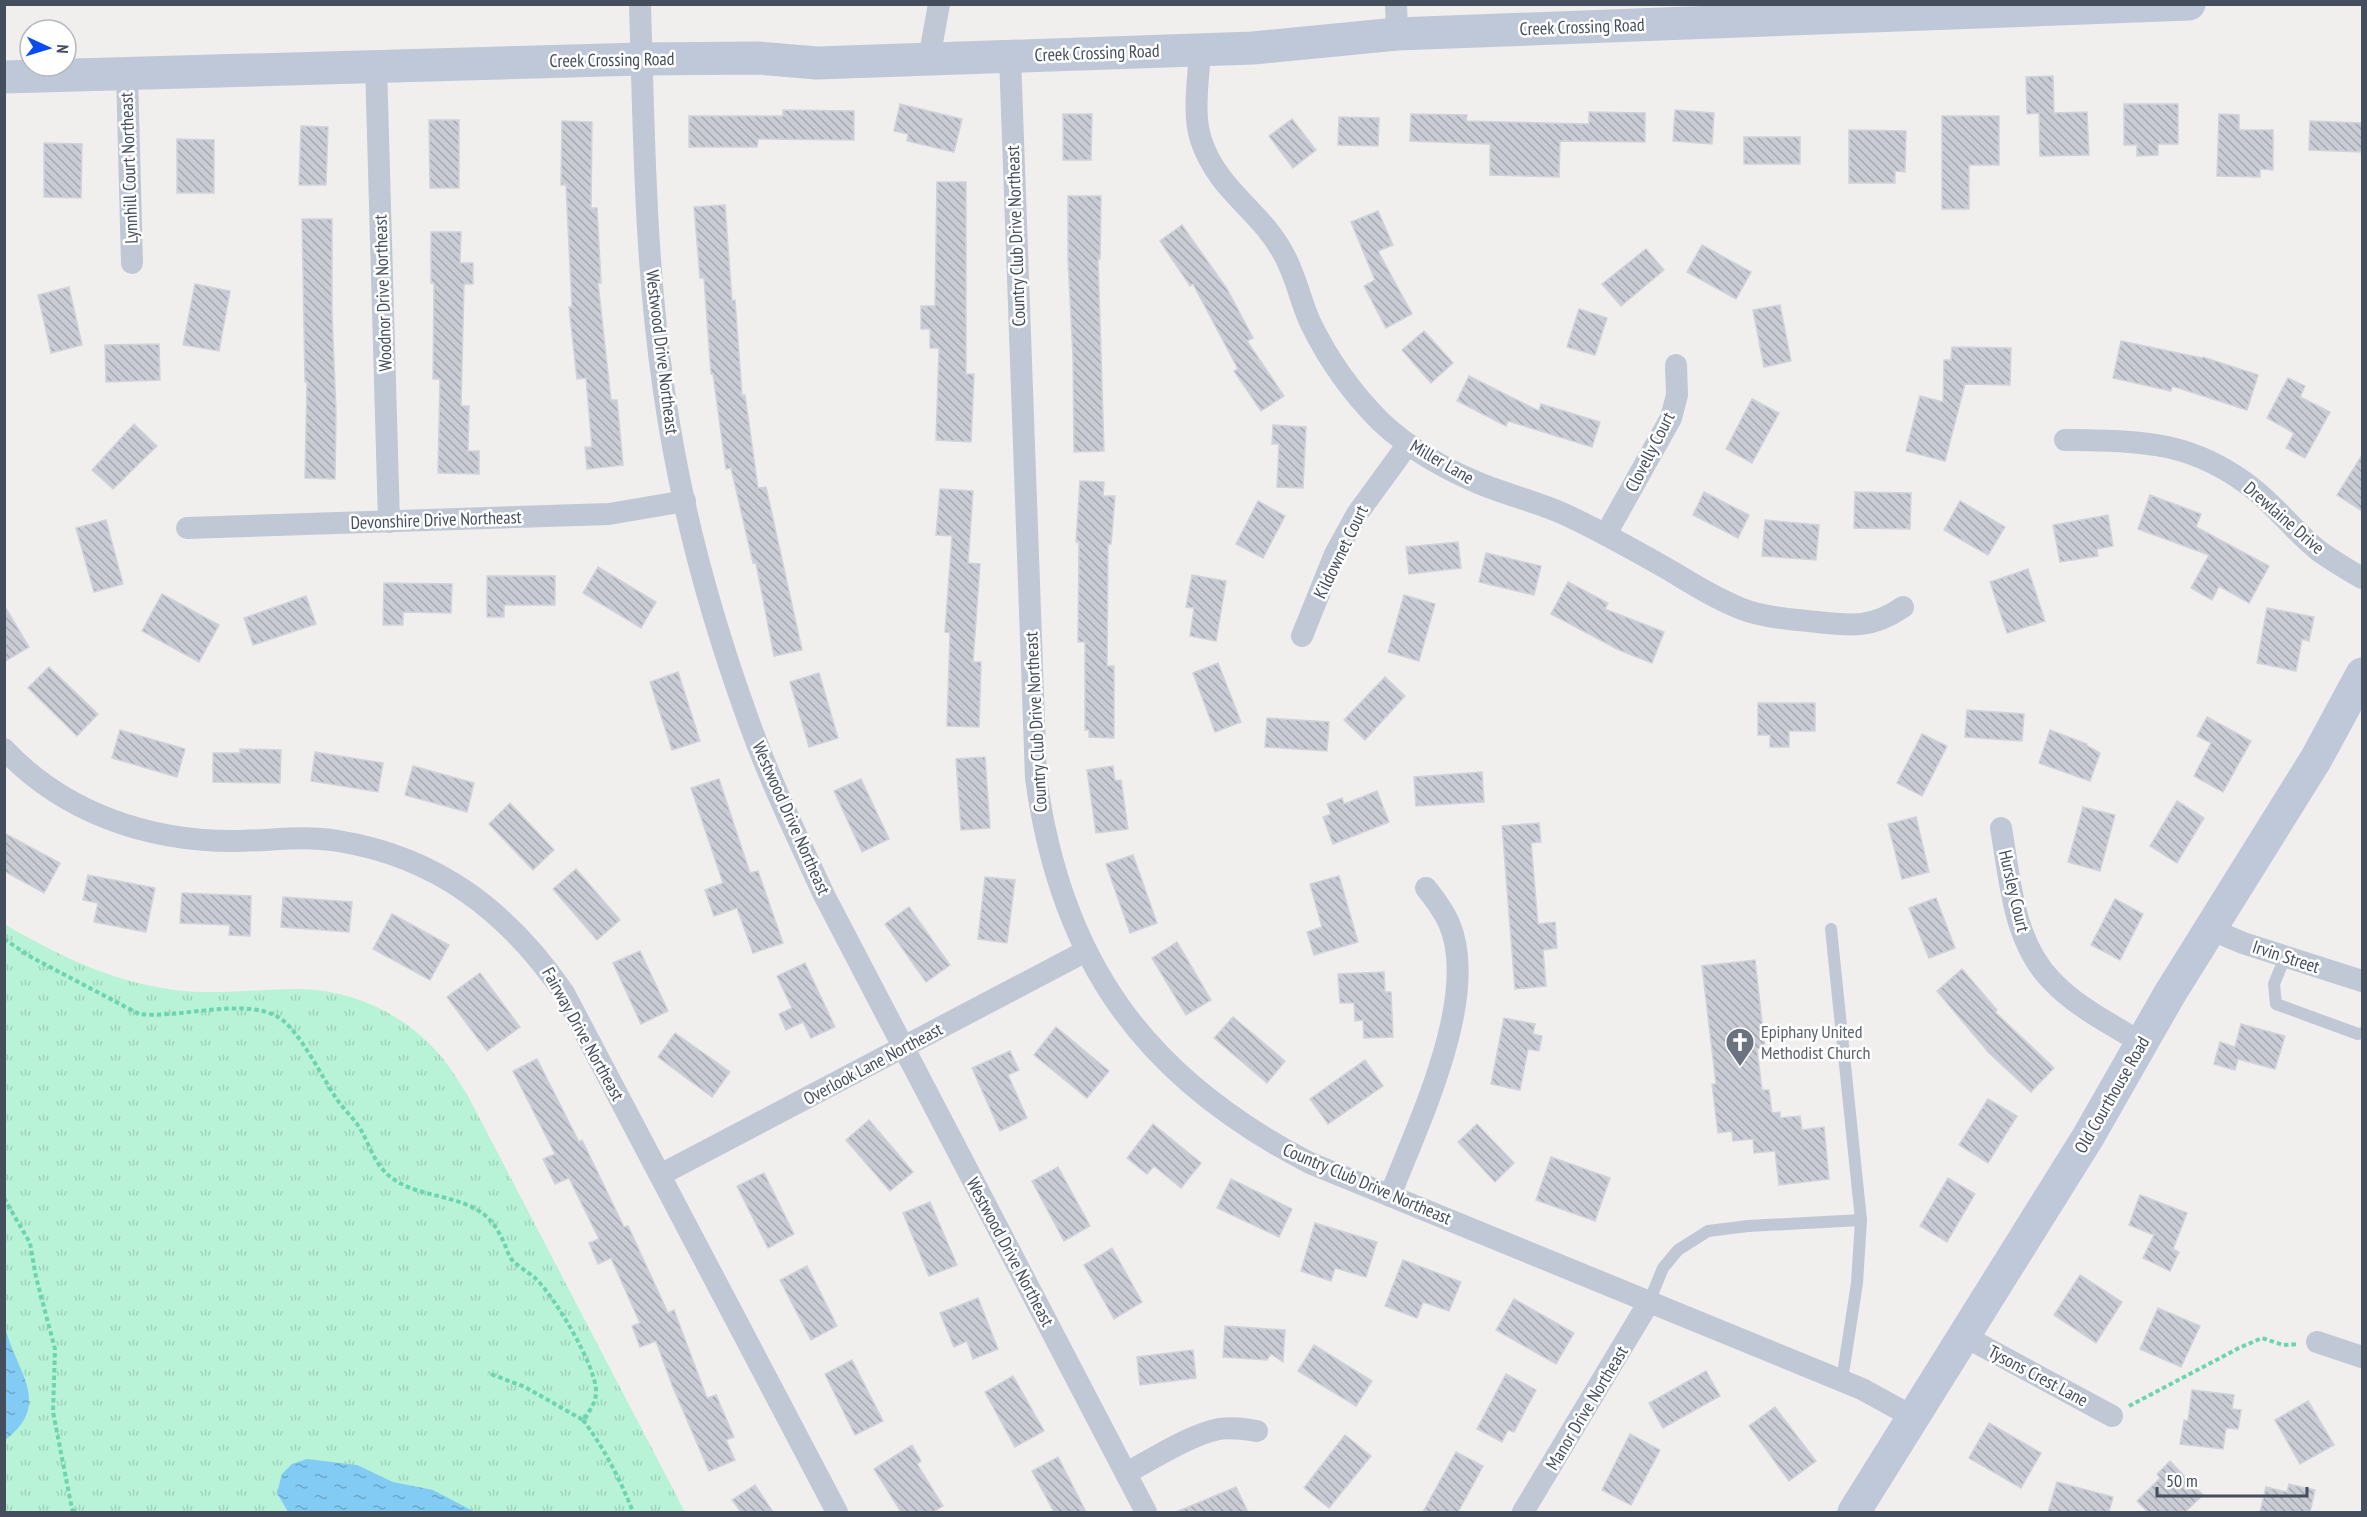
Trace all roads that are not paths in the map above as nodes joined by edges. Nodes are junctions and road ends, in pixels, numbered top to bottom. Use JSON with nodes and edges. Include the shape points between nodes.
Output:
{"nodes":[{"id":1,"x":640,"y":4,"type":"edge"},
{"id":2,"x":939,"y":4,"type":"edge"},
{"id":3,"x":2189,"y":4,"type":"edge"},
{"id":4,"x":1976,"y":8,"type":"edge"},
{"id":5,"x":1396,"y":19,"type":"edge"},
{"id":6,"x":1200,"y":49,"type":"junction"},
{"id":7,"x":1010,"y":56,"type":"junction"},
{"id":8,"x":641,"y":58,"type":"junction"},
{"id":9,"x":929,"y":59,"type":"junction"},
{"id":10,"x":376,"y":65,"type":"junction"},
{"id":11,"x":126,"y":73,"type":"junction"},
{"id":12,"x":4,"y":77,"type":"edge"},
{"id":13,"x":132,"y":263,"type":"dead end"},
{"id":14,"x":1676,"y":364,"type":"dead end"},
{"id":15,"x":2065,"y":440,"type":"dead end"},
{"id":16,"x":1408,"y":444,"type":"junction"},
{"id":17,"x":685,"y":501,"type":"junction"},
{"id":18,"x":389,"y":522,"type":"junction"},
{"id":19,"x":187,"y":528,"type":"dead end"},
{"id":20,"x":1606,"y":534,"type":"junction"},
{"id":21,"x":2362,"y":578,"type":"edge"},
{"id":22,"x":1903,"y":607,"type":"dead end"},
{"id":23,"x":1302,"y":636,"type":"dead end"},
{"id":24,"x":2362,"y":674,"type":"edge"},
{"id":25,"x":4,"y":748,"type":"edge"},
{"id":26,"x":2001,"y":828,"type":"dead end"},
{"id":27,"x":1426,"y":888,"type":"dead end"},
{"id":28,"x":1831,"y":929,"type":"dead end"},
{"id":29,"x":2210,"y":929,"type":"junction"},
{"id":30,"x":1086,"y":951,"type":"junction"},
{"id":31,"x":2285,"y":957,"type":"junction"},
{"id":32,"x":2362,"y":981,"type":"edge"},
{"id":33,"x":2362,"y":1033,"type":"edge"},
{"id":34,"x":2142,"y":1043,"type":"junction"},
{"id":35,"x":904,"y":1048,"type":"junction"},
{"id":36,"x":660,"y":1175,"type":"junction"},
{"id":37,"x":1390,"y":1196,"type":"junction"},
{"id":38,"x":1861,"y":1220,"type":"junction"},
{"id":39,"x":1649,"y":1302,"type":"junction"},
{"id":40,"x":1964,"y":1336,"type":"junction"},
{"id":41,"x":2317,"y":1342,"type":"road end"},
{"id":42,"x":2362,"y":1357,"type":"edge"},
{"id":43,"x":1842,"y":1380,"type":"junction"},
{"id":44,"x":2112,"y":1416,"type":"road end"},
{"id":45,"x":1913,"y":1417,"type":"junction"},
{"id":46,"x":1257,"y":1431,"type":"dead end"},
{"id":47,"x":1126,"y":1473,"type":"junction"},
{"id":48,"x":837,"y":1512,"type":"edge"},
{"id":49,"x":1146,"y":1512,"type":"edge"},
{"id":50,"x":1523,"y":1512,"type":"edge"},
{"id":51,"x":1854,"y":1512,"type":"edge"}],
"edges":[{"from":1,"to":8,"type":"street","name":"Westwood Drive Northeast"},
{"from":2,"to":9,"type":"street"},
{"from":3,"to":4,"type":"street","name":"Creek Crossing Road"},
{"from":4,"to":5,"type":"street","name":"Creek Crossing Road"},
{"from":5,"to":6,"type":"street","name":"Creek Crossing Road","via":[[1253,48]]},
{"from":6,"to":7,"type":"street","name":"Creek Crossing Road"},
{"from":6,"to":16,"type":"street","name":"Miller Lane","via":[[1197,114],[1200,138],[1209,160],[1228,188],[1269,231],[1284,255],[1310,323],[1341,375],[1381,421]]},
{"from":7,"to":9,"type":"street","name":"Creek Crossing Road"},
{"from":7,"to":30,"type":"street","name":"Country Club Drive Northeast","via":[[1036,778],[1053,868]]},
{"from":8,"to":9,"type":"street","name":"Creek Crossing Road","via":[[758,58],[818,63]]},
{"from":8,"to":10,"type":"street","name":"Creek Crossing Road"},
{"from":8,"to":17,"type":"street","name":"Westwood Drive Northeast","via":[[654,314],[664,393]]},
{"from":10,"to":11,"type":"street","name":"Creek Crossing Road"},
{"from":10,"to":18,"type":"street","name":"Woodnor Drive Northeast"},
{"from":11,"to":12,"type":"street","name":"Creek Crossing Road"},
{"from":11,"to":13,"type":"street","name":"Lynnhill Court Northeast"},
{"from":14,"to":20,"type":"street","name":"Clovelly Court","via":[[1677,395],[1671,418]]},
{"from":15,"to":21,"type":"street","name":"Drewlaine Drive","via":[[2141,441],[2202,458],[2257,492],[2319,550]]},
{"from":16,"to":20,"type":"street","name":"Miller Lane","via":[[1475,482]]},
{"from":16,"to":23,"type":"street","name":"Kildownet Court","via":[[1357,514],[1335,554]]},
{"from":17,"to":18,"type":"street","name":"Devonshire Drive Northeast","via":[[609,514]]},
{"from":17,"to":35,"type":"street","name":"Westwood Drive Northeast","via":[[719,634],[749,724],[824,895]]},
{"from":18,"to":19,"type":"street","name":"Devonshire Drive Northeast"},
{"from":20,"to":22,"type":"street","name":"Miller Lane","via":[[1744,610],[1854,626],[1874,623]]},
{"from":24,"to":29,"type":"street","name":"Old Courthouse Road","via":[[2316,759]]},
{"from":25,"to":36,"type":"street","name":"Fairway Drive Northeast","via":[[49,787],[81,807],[125,825],[198,841],[292,837],[337,841],[415,863],[453,883],[494,912],[542,961],[564,993]]},
{"from":26,"to":34,"type":"street","name":"Hursley Court","via":[[2014,902],[2035,960],[2050,980],[2076,1002]]},
{"from":27,"to":37,"type":"street","via":[[1449,924],[1456,947],[1454,1016],[1446,1051]]},
{"from":28,"to":38,"type":"lane"},
{"from":29,"to":31,"type":"street","name":"Irvin Street"},
{"from":29,"to":34,"type":"street","name":"Old Courthouse Road"},
{"from":30,"to":35,"type":"street","name":"Overlook Lane Northeast"},
{"from":30,"to":37,"type":"street","name":"Country Club Drive Northeast","via":[[1125,1013],[1154,1049],[1222,1111],[1267,1141]]},
{"from":31,"to":32,"type":"street","name":"Irvin Street"},
{"from":31,"to":33,"type":"lane","via":[[2274,984],[2276,1004]]},
{"from":34,"to":40,"type":"street","name":"Old Courthouse Road"},
{"from":35,"to":36,"type":"street","name":"Overlook Lane Northeast"},
{"from":35,"to":47,"type":"street","name":"Westwood Drive Northeast"},
{"from":36,"to":48,"type":"street","name":"Fairway Drive Northeast"},
{"from":37,"to":39,"type":"street","name":"Country Club Drive Northeast"},
{"from":38,"to":39,"type":"lane","via":[[1708,1231],[1678,1250],[1663,1268]]},
{"from":38,"to":43,"type":"lane","via":[[1857,1283]]},
{"from":39,"to":43,"type":"street","name":"Country Club Drive Northeast"},
{"from":39,"to":50,"type":"street","name":"Manor Drive Northeast"},
{"from":40,"to":44,"type":"street","name":"Tysons Crest Lane"},
{"from":40,"to":45,"type":"street","name":"Old Courthouse Road"},
{"from":41,"to":42,"type":"street"},
{"from":43,"to":45,"type":"street","name":"Country Club Drive Northeast"},
{"from":45,"to":51,"type":"street","name":"Old Courthouse Road"},
{"from":46,"to":47,"type":"street","via":[[1219,1430]]},
{"from":47,"to":49,"type":"street","name":"Westwood Drive Northeast"}]}
